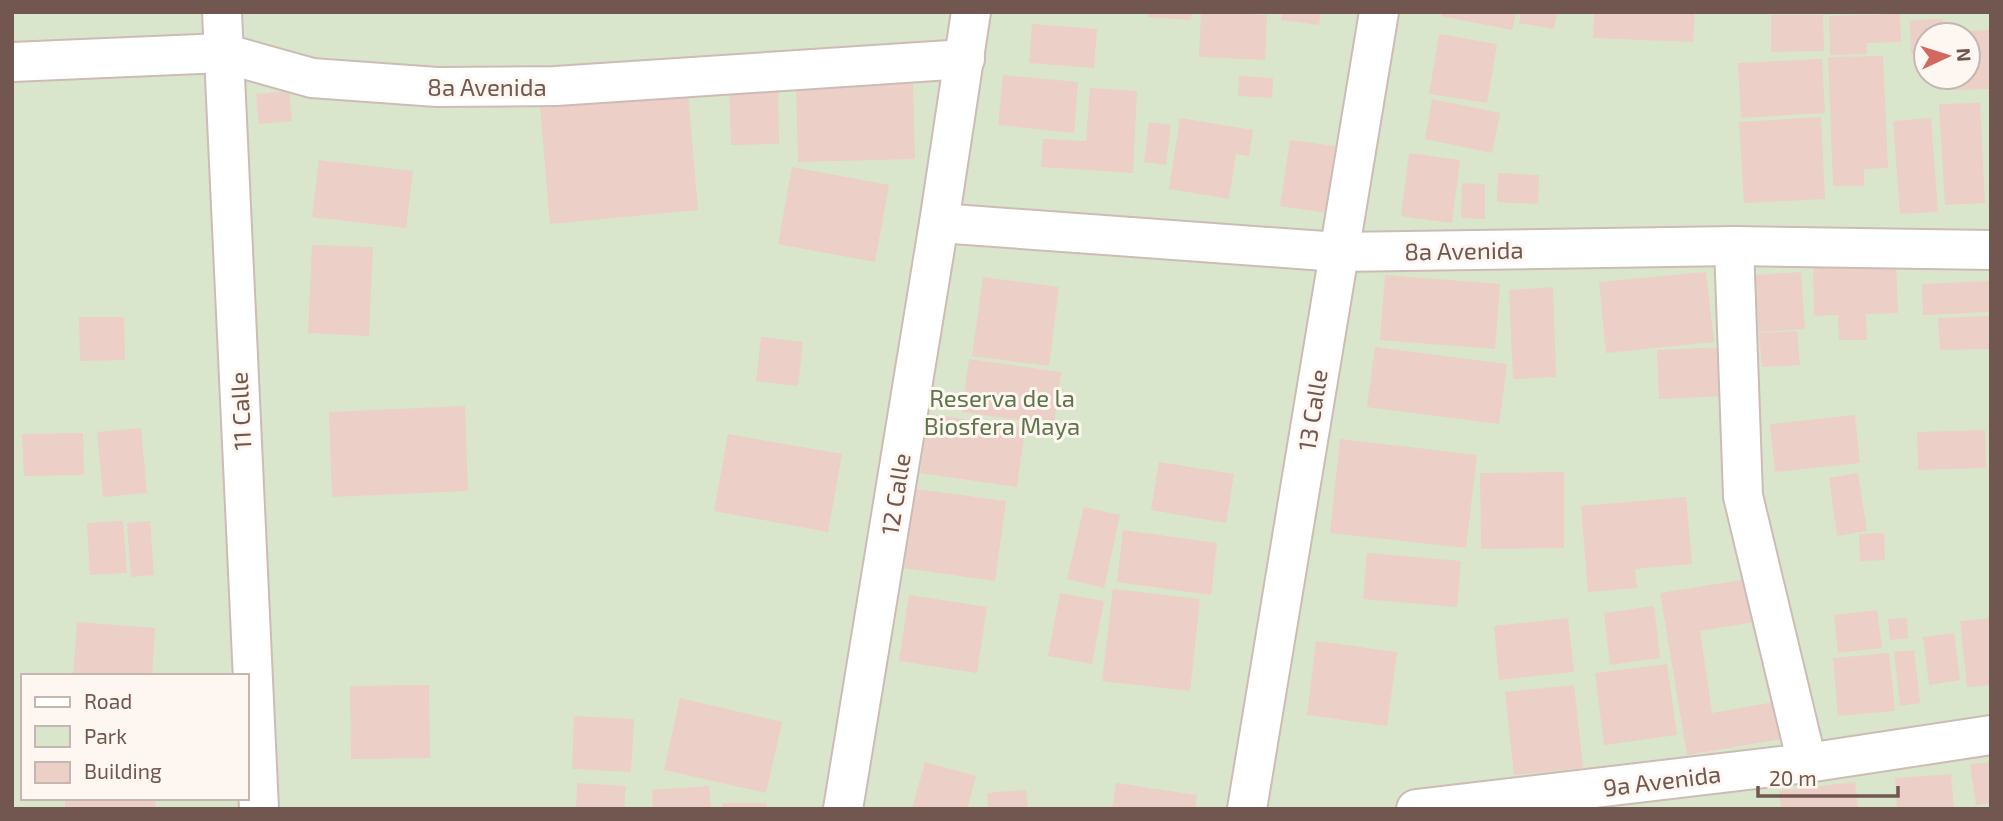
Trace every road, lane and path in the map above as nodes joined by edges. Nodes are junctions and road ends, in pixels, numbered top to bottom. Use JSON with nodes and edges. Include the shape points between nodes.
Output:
{"nodes":[{"id":1,"x":222,"y":12,"type":"edge"},
{"id":2,"x":971,"y":12,"type":"edge"},
{"id":3,"x":1379,"y":12,"type":"edge"},
{"id":4,"x":223,"y":52,"type":"junction"},
{"id":5,"x":965,"y":59,"type":"junction"},
{"id":6,"x":12,"y":62,"type":"edge"},
{"id":7,"x":939,"y":223,"type":"junction"},
{"id":8,"x":1734,"y":246,"type":"junction"},
{"id":9,"x":1991,"y":250,"type":"edge"},
{"id":10,"x":1338,"y":252,"type":"junction"},
{"id":11,"x":1991,"y":735,"type":"edge"},
{"id":12,"x":1807,"y":763,"type":"junction"},
{"id":13,"x":259,"y":809,"type":"edge"},
{"id":14,"x":843,"y":809,"type":"edge"},
{"id":15,"x":1247,"y":809,"type":"edge"},
{"id":16,"x":1416,"y":809,"type":"edge"}],
"edges":[{"from":1,"to":4,"type":"street","name":"11 Calle"},
{"from":2,"to":5,"type":"street","name":"12 Calle"},
{"from":3,"to":10,"type":"street","name":"13 Calle"},
{"from":4,"to":5,"type":"street","name":"8a Avenida","via":[[312,78],[437,87],[569,85]]},
{"from":4,"to":6,"type":"street","name":"8a Avenida"},
{"from":4,"to":13,"type":"street","name":"11 Calle"},
{"from":5,"to":7,"type":"street","name":"12 Calle"},
{"from":7,"to":10,"type":"street","name":"8a Avenida"},
{"from":7,"to":14,"type":"street","name":"12 Calle"},
{"from":8,"to":9,"type":"street","name":"8a Avenida"},
{"from":8,"to":10,"type":"street","name":"8a Avenida"},
{"from":8,"to":12,"type":"street","via":[[1743,496]]},
{"from":10,"to":15,"type":"street","name":"13 Calle"},
{"from":11,"to":12,"type":"street","name":"9a Avenida"},
{"from":12,"to":16,"type":"street","name":"9a Avenida"}]}
